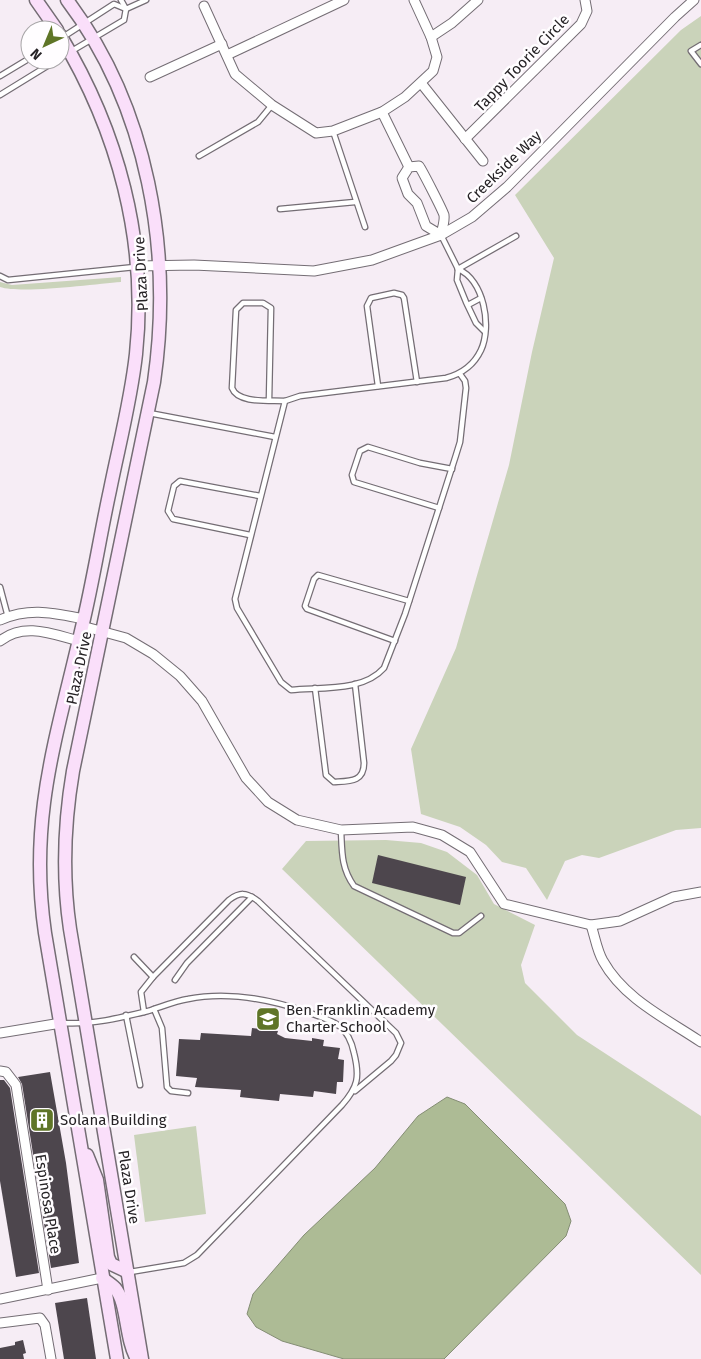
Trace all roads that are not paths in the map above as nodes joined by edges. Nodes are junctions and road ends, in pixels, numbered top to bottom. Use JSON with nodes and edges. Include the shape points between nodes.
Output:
{"nodes":[{"id":1,"x":36,"y":0,"type":"edge"},
{"id":2,"x":67,"y":0,"type":"edge"},
{"id":3,"x":121,"y":0,"type":"edge"},
{"id":4,"x":146,"y":0,"type":"edge"},
{"id":5,"x":344,"y":0,"type":"edge"},
{"id":6,"x":414,"y":0,"type":"edge"},
{"id":7,"x":478,"y":0,"type":"edge"},
{"id":8,"x":585,"y":0,"type":"edge"},
{"id":9,"x":688,"y":2,"type":"edge"},
{"id":10,"x":204,"y":6,"type":"dead end"},
{"id":11,"x":126,"y":9,"type":"junction"},
{"id":12,"x":50,"y":20,"type":"edge"},
{"id":13,"x":84,"y":22,"type":"junction"},
{"id":14,"x":70,"y":30,"type":"edge"},
{"id":15,"x":432,"y":37,"type":"junction"},
{"id":16,"x":94,"y":38,"type":"junction"},
{"id":17,"x":222,"y":44,"type":"junction"},
{"id":18,"x":701,"y":45,"type":"edge"},
{"id":19,"x":70,"y":52,"type":"edge"},
{"id":20,"x":227,"y":55,"type":"junction"},
{"id":21,"x":70,"y":61,"type":"edge"},
{"id":22,"x":20,"y":64,"type":"edge"},
{"id":23,"x":701,"y":64,"type":"edge"},
{"id":24,"x":41,"y":70,"type":"edge"},
{"id":25,"x":0,"y":76,"type":"edge"},
{"id":26,"x":150,"y":77,"type":"dead end"},
{"id":27,"x":421,"y":84,"type":"junction"},
{"id":28,"x":0,"y":95,"type":"edge"},
{"id":29,"x":272,"y":105,"type":"junction"},
{"id":30,"x":382,"y":112,"type":"junction"},
{"id":31,"x":333,"y":131,"type":"junction"},
{"id":32,"x":465,"y":139,"type":"junction"},
{"id":33,"x":199,"y":156,"type":"dead end"},
{"id":34,"x":483,"y":161,"type":"dead end"},
{"id":35,"x":410,"y":167,"type":"junction"},
{"id":36,"x":355,"y":202,"type":"junction"},
{"id":37,"x":280,"y":209,"type":"dead end"},
{"id":38,"x":365,"y":228,"type":"dead end"},
{"id":39,"x":441,"y":235,"type":"junction"},
{"id":40,"x":516,"y":236,"type":"dead end"},
{"id":41,"x":159,"y":265,"type":"junction"},
{"id":42,"x":137,"y":266,"type":"junction"},
{"id":43,"x":458,"y":269,"type":"junction"},
{"id":44,"x":0,"y":276,"type":"edge"},
{"id":45,"x":481,"y":298,"type":"junction"},
{"id":46,"x":468,"y":305,"type":"junction"},
{"id":47,"x":484,"y":331,"type":"junction"},
{"id":48,"x":460,"y":374,"type":"junction"},
{"id":49,"x":416,"y":382,"type":"junction"},
{"id":50,"x":378,"y":386,"type":"junction"},
{"id":51,"x":269,"y":400,"type":"junction"},
{"id":52,"x":285,"y":401,"type":"junction"},
{"id":53,"x":148,"y":413,"type":"junction"},
{"id":54,"x":275,"y":437,"type":"junction"},
{"id":55,"x":452,"y":469,"type":"junction"},
{"id":56,"x":260,"y":496,"type":"junction"},
{"id":57,"x":439,"y":508,"type":"junction"},
{"id":58,"x":250,"y":535,"type":"junction"},
{"id":59,"x":0,"y":587,"type":"edge"},
{"id":60,"x":409,"y":601,"type":"junction"},
{"id":61,"x":4,"y":619,"type":"edge"},
{"id":62,"x":83,"y":622,"type":"junction"},
{"id":63,"x":103,"y":630,"type":"junction"},
{"id":64,"x":0,"y":640,"type":"edge"},
{"id":65,"x":395,"y":640,"type":"junction"},
{"id":66,"x":78,"y":641,"type":"junction"},
{"id":67,"x":355,"y":684,"type":"junction"},
{"id":68,"x":315,"y":688,"type":"junction"},
{"id":69,"x":342,"y":830,"type":"junction"},
{"id":70,"x":701,"y":892,"type":"edge"},
{"id":71,"x":252,"y":897,"type":"junction"},
{"id":72,"x":481,"y":916,"type":"dead end"},
{"id":73,"x":591,"y":925,"type":"junction"},
{"id":74,"x":134,"y":957,"type":"dead end"},
{"id":75,"x":153,"y":977,"type":"junction"},
{"id":76,"x":174,"y":980,"type":"dead end"},
{"id":77,"x":156,"y":1008,"type":"junction"},
{"id":78,"x":144,"y":1012,"type":"junction"},
{"id":79,"x":126,"y":1015,"type":"junction"},
{"id":80,"x":61,"y":1023,"type":"junction"},
{"id":81,"x":87,"y":1024,"type":"junction"},
{"id":82,"x":0,"y":1033,"type":"edge"},
{"id":83,"x":701,"y":1042,"type":"edge"},
{"id":84,"x":0,"y":1070,"type":"edge"},
{"id":85,"x":140,"y":1084,"type":"dead end"},
{"id":86,"x":354,"y":1092,"type":"junction"},
{"id":87,"x":188,"y":1093,"type":"dead end"},
{"id":88,"x":79,"y":1137,"type":"junction"},
{"id":89,"x":128,"y":1272,"type":"junction"},
{"id":90,"x":102,"y":1278,"type":"junction"},
{"id":91,"x":48,"y":1290,"type":"junction"},
{"id":92,"x":0,"y":1299,"type":"edge"},
{"id":93,"x":0,"y":1323,"type":"edge"},
{"id":94,"x":51,"y":1359,"type":"edge"},
{"id":95,"x":116,"y":1359,"type":"edge"},
{"id":96,"x":137,"y":1359,"type":"edge"},
{"id":97,"x":142,"y":1359,"type":"edge"}],
"edges":[{"from":1,"to":12,"type":"street","name":"Plaza Drive"},
{"from":2,"to":13,"type":"street","name":"Plaza Drive"},
{"from":3,"to":11,"type":"lane"},
{"from":4,"to":11,"type":"lane"},
{"from":5,"to":20,"type":"street"},
{"from":6,"to":15,"type":"street"},
{"from":7,"to":15,"type":"street"},
{"from":8,"to":32,"type":"street","name":"Tappy Toorie Circle","via":[[587,11],[581,24]]},
{"from":9,"to":39,"type":"street","name":"Creekside Way","via":[[506,187],[472,217]]},
{"from":10,"to":17,"type":"street"},
{"from":11,"to":13,"type":"lane","via":[[114,4]]},
{"from":11,"to":16,"type":"lane","via":[[124,20]]},
{"from":13,"to":14,"type":"lane"},
{"from":13,"to":16,"type":"street","name":"Plaza Drive"},
{"from":15,"to":27,"type":"street","via":[[437,57],[433,71]]},
{"from":16,"to":19,"type":"lane"},
{"from":16,"to":41,"type":"street","name":"Plaza Drive","via":[[116,82],[137,142],[150,196]]},
{"from":17,"to":20,"type":"street"},
{"from":17,"to":26,"type":"street"},
{"from":18,"to":23,"type":"lane","via":[[691,52]]},
{"from":20,"to":29,"type":"street","via":[[235,74]]},
{"from":21,"to":42,"type":"street","name":"Plaza Drive","via":[[89,86],[114,148],[128,201]]},
{"from":22,"to":25,"type":"lane"},
{"from":24,"to":28,"type":"lane"},
{"from":27,"to":30,"type":"street"},
{"from":27,"to":32,"type":"street"},
{"from":29,"to":31,"type":"street","via":[[316,132]]},
{"from":29,"to":33,"type":"lane","via":[[258,122]]},
{"from":30,"to":31,"type":"street"},
{"from":30,"to":35,"type":"street"},
{"from":31,"to":36,"type":"lane"},
{"from":32,"to":34,"type":"street"},
{"from":35,"to":39,"type":"street","via":[[419,166],[426,174],[428,186],[444,216]]},
{"from":35,"to":39,"type":"street","via":[[402,178],[408,194],[417,202],[426,226]]},
{"from":36,"to":37,"type":"lane"},
{"from":36,"to":38,"type":"lane"},
{"from":39,"to":41,"type":"street","name":"Creekside Way","via":[[372,260],[314,271]]},
{"from":39,"to":43,"type":"lane"},
{"from":40,"to":43,"type":"lane"},
{"from":41,"to":42,"type":"street","name":"Creekside Way"},
{"from":41,"to":53,"type":"street","name":"Plaza Drive","via":[[159,338]]},
{"from":42,"to":44,"type":"lane","via":[[8,280]]},
{"from":42,"to":62,"type":"street","name":"Plaza Drive","via":[[138,316],[132,379]]},
{"from":43,"to":45,"type":"lane","via":[[472,278]]},
{"from":43,"to":46,"type":"lane","via":[[457,280]]},
{"from":45,"to":46,"type":"lane"},
{"from":45,"to":47,"type":"lane","via":[[486,322]]},
{"from":46,"to":47,"type":"lane","via":[[476,323]]},
{"from":47,"to":48,"type":"lane","via":[[480,352]]},
{"from":48,"to":49,"type":"lane"},
{"from":48,"to":55,"type":"lane","via":[[466,388],[460,442]]},
{"from":49,"to":50,"type":"lane"},
{"from":49,"to":50,"type":"lane","via":[[404,298],[394,294],[371,298],[367,306]]},
{"from":50,"to":52,"type":"lane","via":[[300,396]]},
{"from":51,"to":51,"type":"lane","via":[[241,398],[232,388],[236,310],[243,303],[263,303],[271,308]]},
{"from":51,"to":52,"type":"lane"},
{"from":52,"to":54,"type":"lane"},
{"from":53,"to":54,"type":"lane"},
{"from":53,"to":63,"type":"street","name":"Plaza Drive"},
{"from":54,"to":56,"type":"lane"},
{"from":55,"to":57,"type":"lane"},
{"from":55,"to":57,"type":"lane","via":[[368,447],[360,451],[352,476],[354,482]]},
{"from":56,"to":58,"type":"lane"},
{"from":56,"to":58,"type":"lane","via":[[180,481],[174,486],[168,512],[173,519]]},
{"from":57,"to":60,"type":"lane"},
{"from":58,"to":68,"type":"lane","via":[[236,590],[238,608],[281,682],[291,690]]},
{"from":59,"to":61,"type":"lane"},
{"from":60,"to":65,"type":"lane"},
{"from":60,"to":65,"type":"lane","via":[[318,575],[314,579],[305,606],[307,609]]},
{"from":61,"to":62,"type":"street","via":[[15,614],[36,612]]},
{"from":62,"to":63,"type":"street"},
{"from":62,"to":66,"type":"street","name":"Plaza Drive"},
{"from":63,"to":69,"type":"street","via":[[139,645],[180,676],[202,701],[246,778],[268,802],[296,820]]},
{"from":63,"to":81,"type":"street","name":"Plaza Drive","via":[[72,778],[64,842],[65,898]]},
{"from":64,"to":66,"type":"street","via":[[20,630],[29,630]]},
{"from":65,"to":67,"type":"lane","via":[[378,675]]},
{"from":66,"to":80,"type":"street","name":"Plaza Drive","via":[[49,766],[39,840],[40,901]]},
{"from":67,"to":68,"type":"lane"},
{"from":67,"to":68,"type":"lane","via":[[364,763],[362,775],[355,780],[334,782],[326,775]]},
{"from":69,"to":72,"type":"lane","via":[[342,861],[354,886],[452,933],[459,933]]},
{"from":69,"to":73,"type":"street","via":[[413,828],[442,835],[470,852],[504,904]]},
{"from":70,"to":73,"type":"street","via":[[672,897],[620,922]]},
{"from":71,"to":75,"type":"lane","via":[[242,893],[229,900]]},
{"from":71,"to":76,"type":"lane"},
{"from":71,"to":86,"type":"lane","via":[[396,1033],[401,1043],[396,1055]]},
{"from":73,"to":83,"type":"street","via":[[603,961],[618,983]]},
{"from":74,"to":75,"type":"lane"},
{"from":75,"to":78,"type":"lane","via":[[141,992]]},
{"from":77,"to":78,"type":"lane"},
{"from":77,"to":86,"type":"lane","via":[[186,999],[236,996],[281,1003],[332,1020],[351,1036],[357,1065]]},
{"from":77,"to":87,"type":"lane","via":[[162,1028],[165,1083],[171,1090]]},
{"from":78,"to":79,"type":"lane"},
{"from":79,"to":81,"type":"lane"},
{"from":79,"to":85,"type":"lane"},
{"from":80,"to":81,"type":"lane"},
{"from":80,"to":82,"type":"street"},
{"from":80,"to":88,"type":"street","name":"Plaza Drive"},
{"from":81,"to":89,"type":"street","name":"Plaza Drive"},
{"from":84,"to":91,"type":"street","name":"Espinosa Place","via":[[6,1072],[16,1085]]},
{"from":86,"to":89,"type":"lane","via":[[197,1255],[184,1263]]},
{"from":88,"to":89,"type":"street","via":[[98,1180],[108,1257],[111,1264]]},
{"from":88,"to":90,"type":"street","name":"Plaza Drive"},
{"from":89,"to":97,"type":"street","name":"Plaza Drive"},
{"from":90,"to":91,"type":"street"},
{"from":90,"to":95,"type":"street","name":"Plaza Drive"},
{"from":90,"to":96,"type":"street","via":[[120,1296],[131,1349]]},
{"from":91,"to":92,"type":"street"},
{"from":93,"to":94,"type":"street","via":[[35,1317],[42,1321]]}]}
